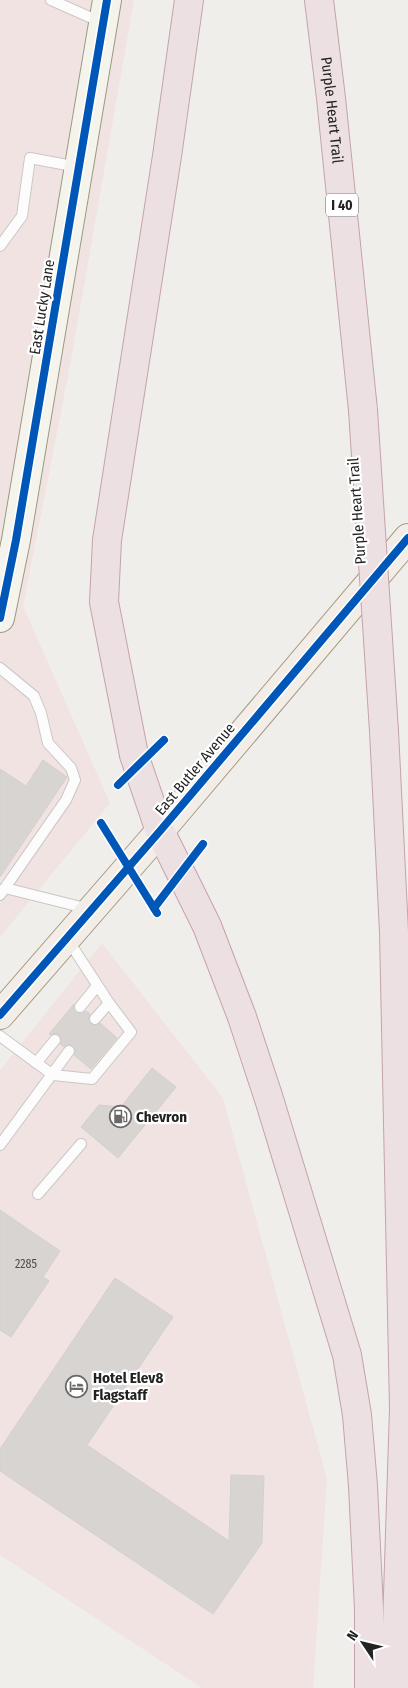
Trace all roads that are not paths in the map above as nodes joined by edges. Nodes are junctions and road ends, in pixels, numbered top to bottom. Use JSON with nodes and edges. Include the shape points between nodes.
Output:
{"nodes":[{"id":1,"x":51,"y":0,"type":"edge"},
{"id":2,"x":189,"y":0,"type":"edge"},
{"id":3,"x":319,"y":0,"type":"edge"},
{"id":4,"x":105,"y":12,"type":"edge"},
{"id":5,"x":78,"y":167,"type":"junction"},
{"id":6,"x":0,"y":246,"type":"edge"},
{"id":7,"x":408,"y":538,"type":"edge"},
{"id":8,"x":0,"y":618,"type":"edge"},
{"id":9,"x":0,"y":668,"type":"edge"},
{"id":10,"x":160,"y":831,"type":"junction"},
{"id":11,"x":3,"y":892,"type":"edge"},
{"id":12,"x":92,"y":910,"type":"junction"},
{"id":13,"x":67,"y":938,"type":"junction"},
{"id":14,"x":97,"y":986,"type":"junction"},
{"id":15,"x":109,"y":1002,"type":"junction"},
{"id":16,"x":80,"y":1006,"type":"dead end"},
{"id":17,"x":0,"y":1015,"type":"edge"},
{"id":18,"x":96,"y":1019,"type":"dead end"},
{"id":19,"x":0,"y":1036,"type":"edge"},
{"id":20,"x":54,"y":1040,"type":"dead end"},
{"id":21,"x":69,"y":1051,"type":"dead end"},
{"id":22,"x":36,"y":1063,"type":"junction"},
{"id":23,"x":53,"y":1075,"type":"junction"},
{"id":24,"x":81,"y":1144,"type":"dead end"},
{"id":25,"x":0,"y":1145,"type":"edge"},
{"id":26,"x":38,"y":1194,"type":"dead end"},
{"id":27,"x":369,"y":1688,"type":"edge"},
{"id":28,"x":395,"y":1688,"type":"edge"}],
"edges":[{"from":1,"to":4,"type":"lane"},
{"from":2,"to":10,"type":"highway","via":[[107,540],[104,602],[134,755]]},
{"from":3,"to":28,"type":"highway","name":"Purple Heart Trail","number":"I 40","bridge":true,"via":[[364,410],[394,932],[404,1409]]},
{"from":4,"to":5,"type":"street","name":"East Lucky Lane"},
{"from":5,"to":6,"type":"lane","via":[[30,158],[22,216]]},
{"from":5,"to":8,"type":"street","name":"East Lucky Lane","via":[[21,513]]},
{"from":7,"to":10,"type":"main road","name":"East Butler Avenue"},
{"from":9,"to":11,"type":"lane","via":[[34,696],[48,743],[71,768],[75,780],[66,800]]},
{"from":10,"to":12,"type":"main road","name":"East Butler Avenue"},
{"from":10,"to":27,"type":"highway","via":[[207,926],[242,1018],[347,1355],[357,1415],[363,1486]]},
{"from":11,"to":12,"type":"lane"},
{"from":12,"to":13,"type":"main road","name":"East Butler Avenue"},
{"from":13,"to":14,"type":"lane"},
{"from":13,"to":17,"type":"main road","name":"East Butler Avenue"},
{"from":14,"to":15,"type":"lane"},
{"from":14,"to":16,"type":"lane"},
{"from":15,"to":18,"type":"lane"},
{"from":15,"to":23,"type":"lane","via":[[131,1032],[92,1079]]},
{"from":19,"to":22,"type":"lane"},
{"from":20,"to":22,"type":"lane"},
{"from":21,"to":23,"type":"lane"},
{"from":22,"to":23,"type":"lane"},
{"from":23,"to":25,"type":"lane"},
{"from":24,"to":26,"type":"lane"}]}
